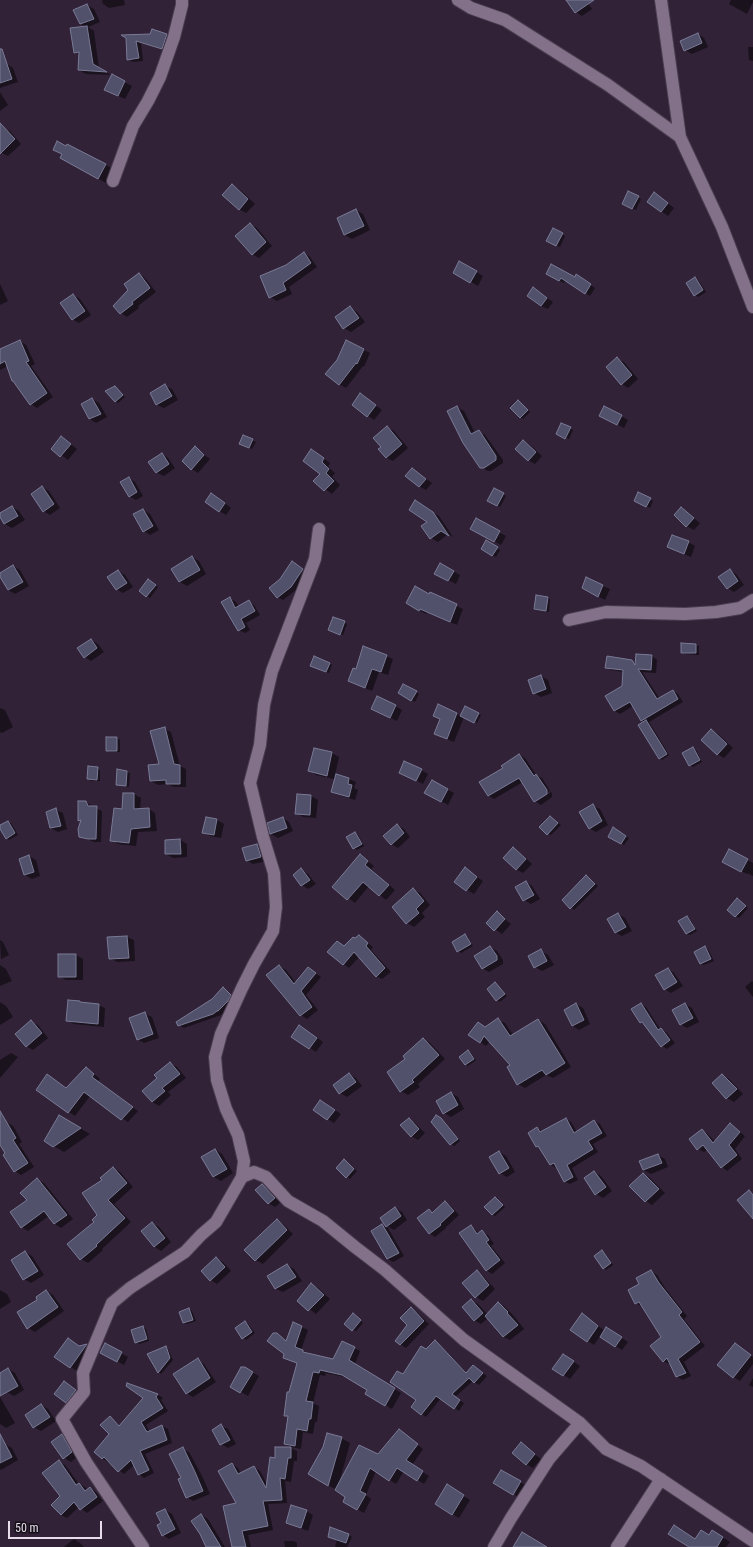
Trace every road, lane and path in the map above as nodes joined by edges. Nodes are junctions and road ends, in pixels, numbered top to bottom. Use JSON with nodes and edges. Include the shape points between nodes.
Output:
{"nodes":[{"id":1,"x":182,"y":0,"type":"edge"},
{"id":2,"x":458,"y":0,"type":"edge"},
{"id":3,"x":661,"y":0,"type":"edge"},
{"id":4,"x":680,"y":137,"type":"junction"},
{"id":5,"x":113,"y":181,"type":"dead end"},
{"id":6,"x":753,"y":307,"type":"edge"},
{"id":7,"x":319,"y":529,"type":"dead end"},
{"id":8,"x":753,"y":600,"type":"edge"},
{"id":9,"x":569,"y":620,"type":"dead end"},
{"id":10,"x":242,"y":1177,"type":"junction"},
{"id":11,"x":580,"y":1423,"type":"junction"},
{"id":12,"x":661,"y":1479,"type":"junction"},
{"id":13,"x":753,"y":1541,"type":"edge"},
{"id":14,"x":143,"y":1547,"type":"edge"},
{"id":15,"x":494,"y":1547,"type":"edge"},
{"id":16,"x":617,"y":1547,"type":"edge"}],
"edges":[{"from":1,"to":5,"type":"street","via":[[174,37],[160,77],[133,126]]},
{"from":2,"to":4,"type":"street","via":[[471,8],[505,20],[614,90]]},
{"from":3,"to":4,"type":"street"},
{"from":4,"to":6,"type":"street","via":[[722,227]]},
{"from":7,"to":10,"type":"street","via":[[315,559],[272,671],[264,705],[260,745],[250,783],[274,873],[276,908],[273,931],[242,988],[221,1034],[215,1057],[226,1109],[238,1135],[244,1161]]},
{"from":8,"to":9,"type":"street","via":[[740,608],[716,612],[606,612]]},
{"from":10,"to":11,"type":"street","via":[[254,1172],[266,1177],[288,1201],[323,1221],[385,1270],[464,1340]]},
{"from":10,"to":14,"type":"street","via":[[216,1222],[185,1252],[112,1303],[83,1373],[84,1392],[62,1419],[86,1462]]},
{"from":11,"to":12,"type":"street","via":[[606,1449]]},
{"from":11,"to":15,"type":"street","via":[[549,1459]]},
{"from":12,"to":13,"type":"street"},
{"from":12,"to":16,"type":"street"}]}
